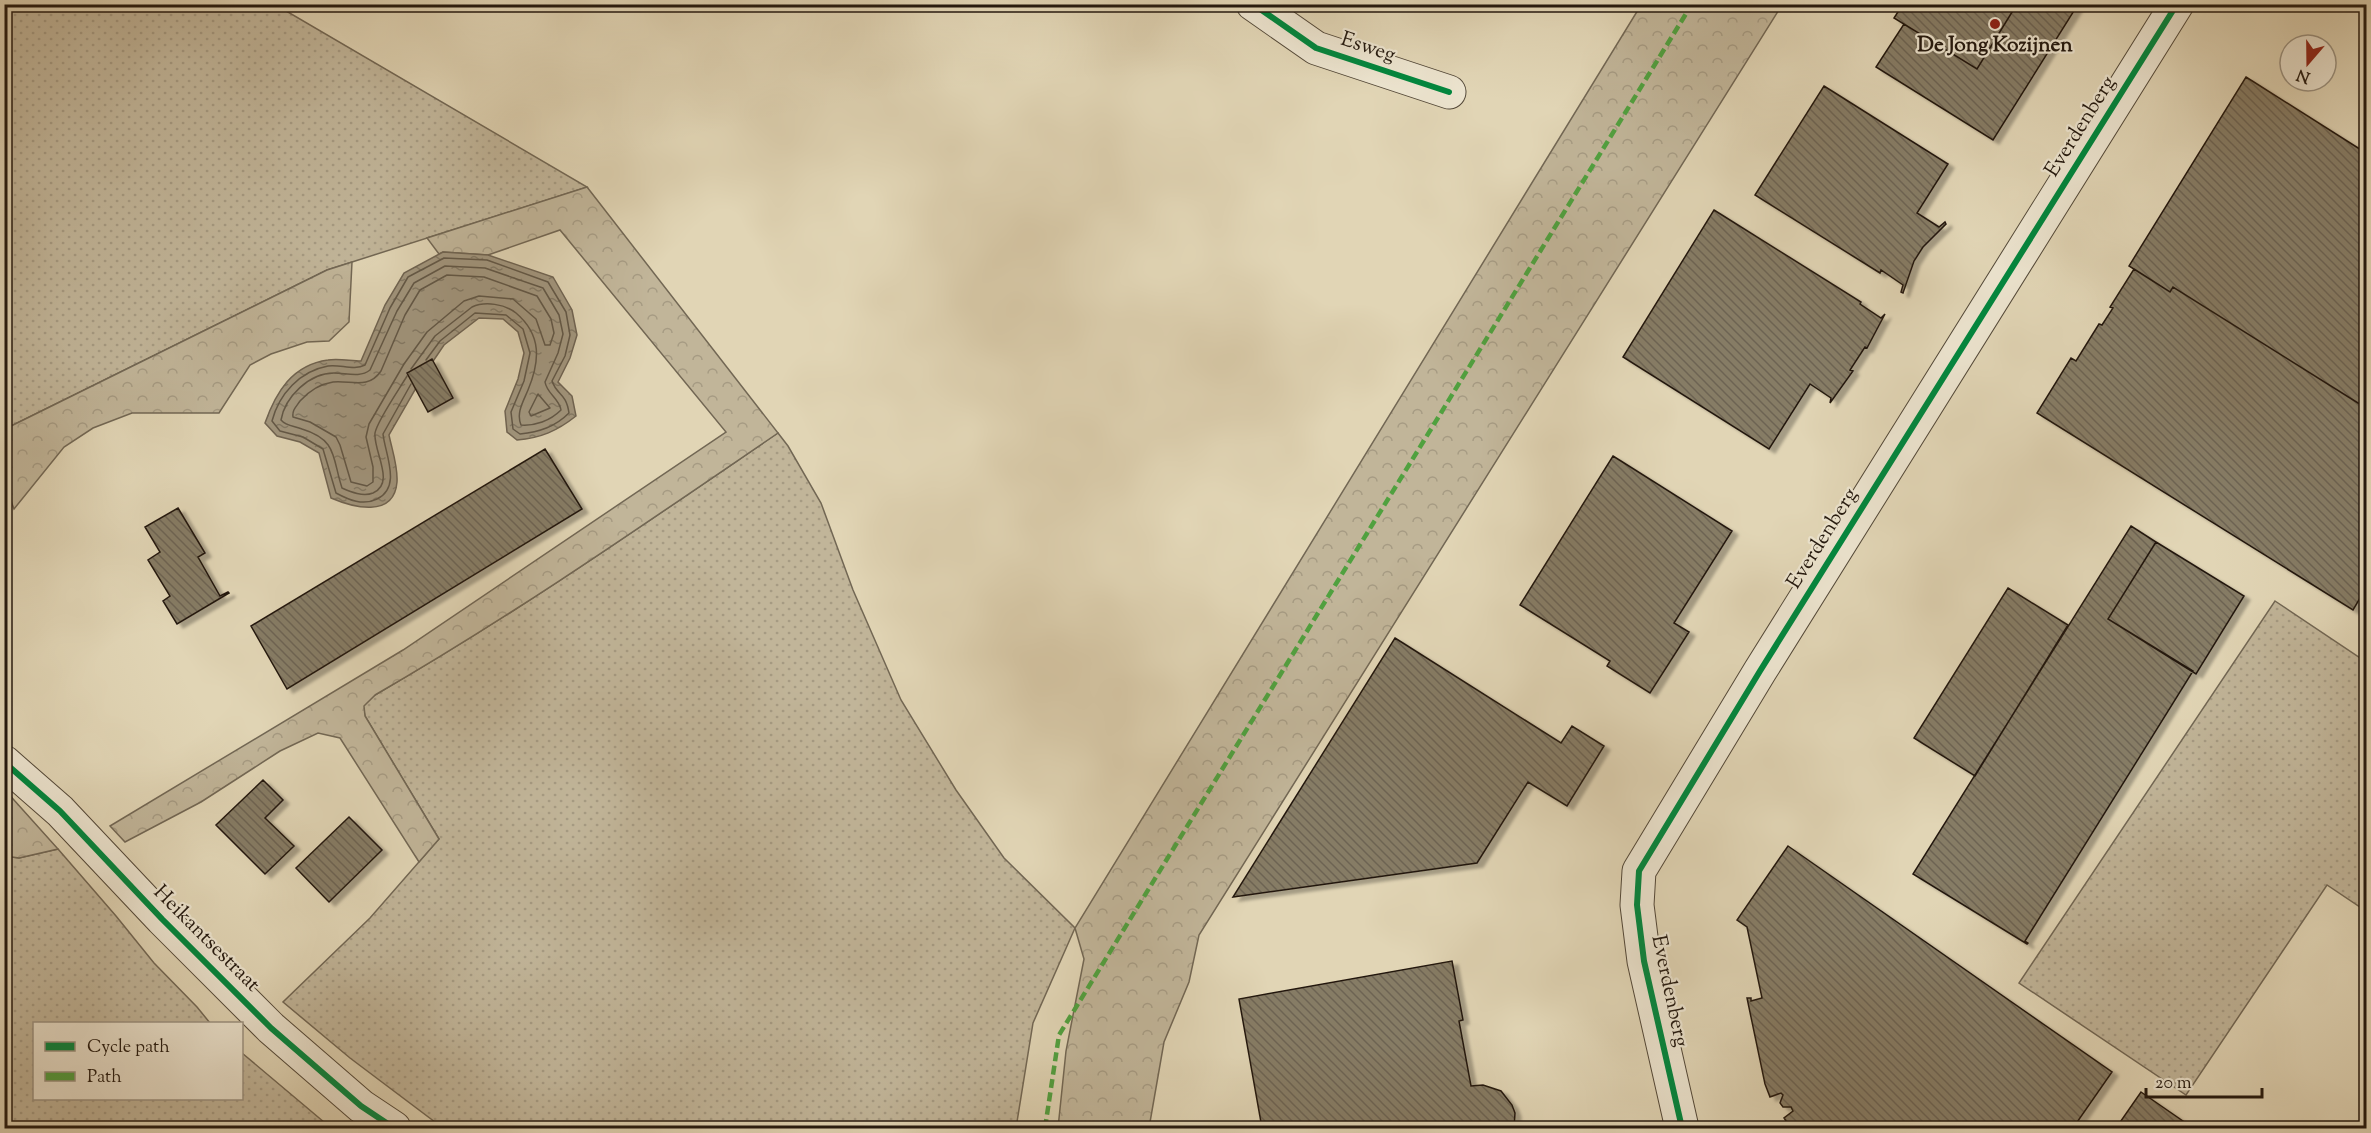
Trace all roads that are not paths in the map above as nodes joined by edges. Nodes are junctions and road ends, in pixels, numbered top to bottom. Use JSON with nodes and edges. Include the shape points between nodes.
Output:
{"nodes":[{"id":1,"x":1253,"y":4,"type":"edge"},
{"id":2,"x":2177,"y":4,"type":"edge"},
{"id":3,"x":1449,"y":92,"type":"dead end"},
{"id":4,"x":4,"y":762,"type":"edge"},
{"id":5,"x":394,"y":1128,"type":"edge"},
{"id":6,"x":1682,"y":1128,"type":"edge"}],
"edges":[{"from":1,"to":3,"type":"street","name":"Esweg","via":[[1316,48]]},
{"from":2,"to":6,"type":"street","name":"Everdenberg","via":[[1760,671],[1639,872],[1637,905],[1644,961]]},
{"from":4,"to":5,"type":"street","name":"Heikantsestraat","via":[[60,811],[271,1028],[362,1106]]}]}
